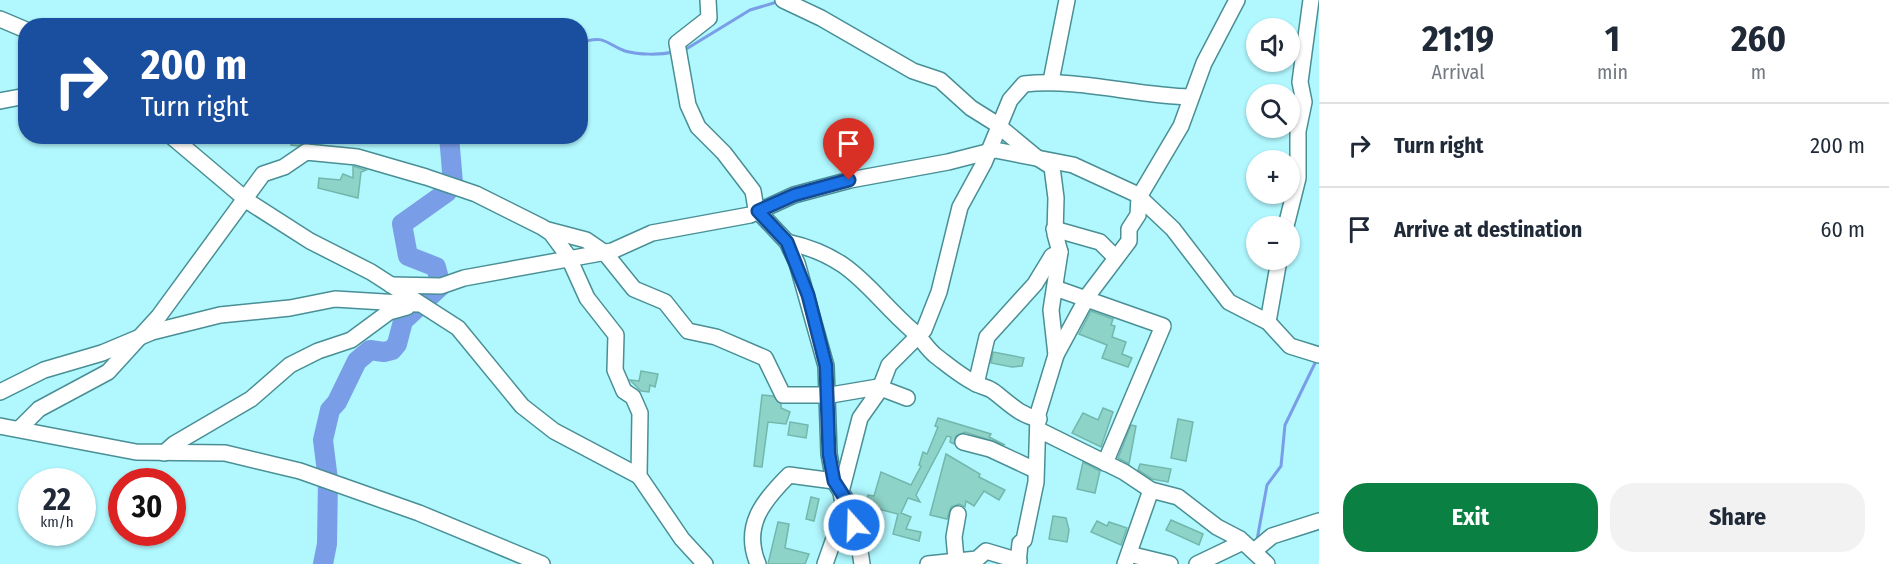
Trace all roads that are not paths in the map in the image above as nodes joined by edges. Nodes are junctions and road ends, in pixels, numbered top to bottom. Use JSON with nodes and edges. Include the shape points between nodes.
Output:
{"nodes":[{"id":1,"x":708,"y":0,"type":"edge"},
{"id":2,"x":783,"y":0,"type":"edge"},
{"id":3,"x":1067,"y":0,"type":"edge"},
{"id":4,"x":1237,"y":0,"type":"edge"},
{"id":5,"x":1311,"y":0,"type":"edge"},
{"id":6,"x":0,"y":19,"type":"edge"},
{"id":7,"x":18,"y":27,"type":"edge"},
{"id":8,"x":1051,"y":81,"type":"junction"},
{"id":9,"x":18,"y":98,"type":"edge"},
{"id":10,"x":1191,"y":98,"type":"junction"},
{"id":11,"x":0,"y":101,"type":"edge"},
{"id":12,"x":998,"y":125,"type":"junction"},
{"id":13,"x":180,"y":144,"type":"edge"},
{"id":14,"x":988,"y":152,"type":"junction"},
{"id":15,"x":1036,"y":157,"type":"junction"},
{"id":16,"x":1139,"y":196,"type":"junction"},
{"id":17,"x":246,"y":200,"type":"junction"},
{"id":18,"x":758,"y":211,"type":"junction"},
{"id":19,"x":1288,"y":216,"type":"edge"},
{"id":20,"x":1054,"y":229,"type":"junction"},
{"id":21,"x":548,"y":230,"type":"junction"},
{"id":22,"x":787,"y":242,"type":"junction"},
{"id":23,"x":1060,"y":252,"type":"junction"},
{"id":24,"x":605,"y":253,"type":"junction"},
{"id":25,"x":1115,"y":256,"type":"junction"},
{"id":26,"x":569,"y":259,"type":"junction"},
{"id":27,"x":1277,"y":270,"type":"edge"},
{"id":28,"x":391,"y":285,"type":"junction"},
{"id":29,"x":1054,"y":288,"type":"junction"},
{"id":30,"x":1086,"y":300,"type":"junction"},
{"id":31,"x":418,"y":304,"type":"junction"},
{"id":32,"x":1268,"y":322,"type":"junction"},
{"id":33,"x":917,"y":336,"type":"junction"},
{"id":34,"x":140,"y":337,"type":"junction"},
{"id":35,"x":1319,"y":355,"type":"edge"},
{"id":36,"x":1056,"y":356,"type":"junction"},
{"id":37,"x":976,"y":384,"type":"junction"},
{"id":38,"x":880,"y":388,"type":"junction"},
{"id":39,"x":0,"y":392,"type":"edge"},
{"id":40,"x":827,"y":395,"type":"junction"},
{"id":41,"x":907,"y":398,"type":"dead end"},
{"id":42,"x":1039,"y":424,"type":"junction"},
{"id":43,"x":0,"y":426,"type":"edge"},
{"id":44,"x":19,"y":429,"type":"junction"},
{"id":45,"x":963,"y":442,"type":"dead end"},
{"id":46,"x":164,"y":453,"type":"junction"},
{"id":47,"x":1105,"y":464,"type":"junction"},
{"id":48,"x":1035,"y":470,"type":"junction"},
{"id":49,"x":639,"y":476,"type":"junction"},
{"id":50,"x":837,"y":487,"type":"junction"},
{"id":51,"x":1151,"y":490,"type":"junction"},
{"id":52,"x":958,"y":514,"type":"dead end"},
{"id":53,"x":1319,"y":521,"type":"edge"},
{"id":54,"x":1249,"y":546,"type":"junction"},
{"id":55,"x":1127,"y":559,"type":"edge"},
{"id":56,"x":956,"y":560,"type":"junction"},
{"id":57,"x":1019,"y":563,"type":"edge"},
{"id":58,"x":542,"y":564,"type":"edge"},
{"id":59,"x":705,"y":564,"type":"edge"},
{"id":60,"x":758,"y":564,"type":"edge"},
{"id":61,"x":825,"y":564,"type":"edge"},
{"id":62,"x":862,"y":564,"type":"edge"},
{"id":63,"x":928,"y":564,"type":"edge"},
{"id":64,"x":1170,"y":564,"type":"edge"},
{"id":65,"x":1197,"y":564,"type":"edge"},
{"id":66,"x":1267,"y":564,"type":"edge"}],
"edges":[{"from":1,"to":18,"type":"street","via":[[709,18],[677,43],[681,80],[698,126],[753,191]]},
{"from":2,"to":12,"type":"street","via":[[913,71],[939,79],[971,108]]},
{"from":3,"to":8,"type":"street"},
{"from":4,"to":10,"type":"street","via":[[1204,63]]},
{"from":5,"to":19,"type":"street","via":[[1300,82],[1304,102],[1298,131],[1298,178]]},
{"from":6,"to":7,"type":"street"},
{"from":8,"to":10,"type":"street","via":[[1157,97]]},
{"from":8,"to":12,"type":"street","via":[[1024,84],[1010,100]]},
{"from":9,"to":11,"type":"street"},
{"from":10,"to":16,"type":"street","via":[[1180,126]]},
{"from":12,"to":14,"type":"street"},
{"from":12,"to":15,"type":"street"},
{"from":13,"to":17,"type":"street"},
{"from":14,"to":15,"type":"street"},
{"from":14,"to":18,"type":"street","via":[[849,180],[794,195]]},
{"from":14,"to":33,"type":"street","via":[[960,207],[939,292],[924,330]]},
{"from":15,"to":16,"type":"street","via":[[1072,165]]},
{"from":15,"to":20,"type":"street","via":[[1052,167]]},
{"from":16,"to":25,"type":"street","via":[[1138,215],[1129,229],[1130,241]]},
{"from":16,"to":32,"type":"street","via":[[1173,229],[1228,302]]},
{"from":17,"to":21,"type":"street","via":[[262,174],[306,152],[326,152],[357,157],[476,194]]},
{"from":17,"to":28,"type":"street","via":[[310,241]]},
{"from":17,"to":34,"type":"street"},
{"from":18,"to":22,"type":"street"},
{"from":18,"to":24,"type":"street","via":[[652,233]]},
{"from":20,"to":23,"type":"street"},
{"from":20,"to":25,"type":"street","via":[[1100,242]]},
{"from":21,"to":24,"type":"street","via":[[586,240]]},
{"from":21,"to":26,"type":"street"},
{"from":22,"to":33,"type":"street","via":[[848,267]]},
{"from":22,"to":40,"type":"street","via":[[805,284],[822,345]]},
{"from":23,"to":29,"type":"street"},
{"from":23,"to":37,"type":"street","via":[[1052,256],[1035,284],[987,336]]},
{"from":24,"to":26,"type":"street"},
{"from":24,"to":40,"type":"street","via":[[634,289],[665,302],[688,331],[716,337],[765,358],[783,395]]},
{"from":25,"to":30,"type":"street"},
{"from":26,"to":28,"type":"street","via":[[464,278],[441,286]]},
{"from":26,"to":49,"type":"street","via":[[592,305],[616,335],[615,370],[640,413]]},
{"from":27,"to":32,"type":"street"},
{"from":28,"to":31,"type":"street"},
{"from":29,"to":30,"type":"street"},
{"from":29,"to":36,"type":"street","via":[[1051,310]]},
{"from":30,"to":36,"type":"street"},
{"from":30,"to":47,"type":"street","via":[[1163,326]]},
{"from":31,"to":34,"type":"street","via":[[335,299],[220,315]]},
{"from":31,"to":46,"type":"street","via":[[389,312],[351,340],[290,365],[251,399]]},
{"from":31,"to":49,"type":"street","via":[[458,328],[522,406],[555,431]]},
{"from":32,"to":35,"type":"street","via":[[1290,346]]},
{"from":33,"to":37,"type":"street","via":[[935,355]]},
{"from":33,"to":38,"type":"street","via":[[889,365]]},
{"from":34,"to":39,"type":"street","via":[[44,370]]},
{"from":34,"to":44,"type":"street","via":[[108,372],[39,409]]},
{"from":36,"to":42,"type":"street","via":[[1041,399]]},
{"from":37,"to":42,"type":"street"},
{"from":38,"to":40,"type":"street"},
{"from":38,"to":41,"type":"street"},
{"from":38,"to":50,"type":"street","via":[[860,418]]},
{"from":40,"to":50,"type":"street","via":[[829,454]]},
{"from":42,"to":47,"type":"street"},
{"from":42,"to":48,"type":"street"},
{"from":43,"to":44,"type":"street"},
{"from":44,"to":46,"type":"street","via":[[111,448]]},
{"from":45,"to":48,"type":"street","via":[[990,449]]},
{"from":46,"to":58,"type":"street","via":[[225,453],[300,471],[419,513]]},
{"from":47,"to":51,"type":"street"},
{"from":48,"to":57,"type":"street","via":[[1032,510],[1020,543]]},
{"from":49,"to":59,"type":"street","via":[[682,539]]},
{"from":50,"to":60,"type":"street","via":[[789,475],[767,498],[753,528],[751,547]]},
{"from":50,"to":61,"type":"street","via":[[844,510]]},
{"from":50,"to":62,"type":"street","via":[[854,512]]},
{"from":51,"to":54,"type":"street","via":[[1178,497]]},
{"from":51,"to":55,"type":"street"},
{"from":52,"to":56,"type":"street"},
{"from":53,"to":54,"type":"street"},
{"from":54,"to":65,"type":"street"},
{"from":54,"to":66,"type":"street"},
{"from":55,"to":64,"type":"street"},
{"from":56,"to":57,"type":"street","via":[[977,559],[986,551]]},
{"from":56,"to":63,"type":"street"}]}
